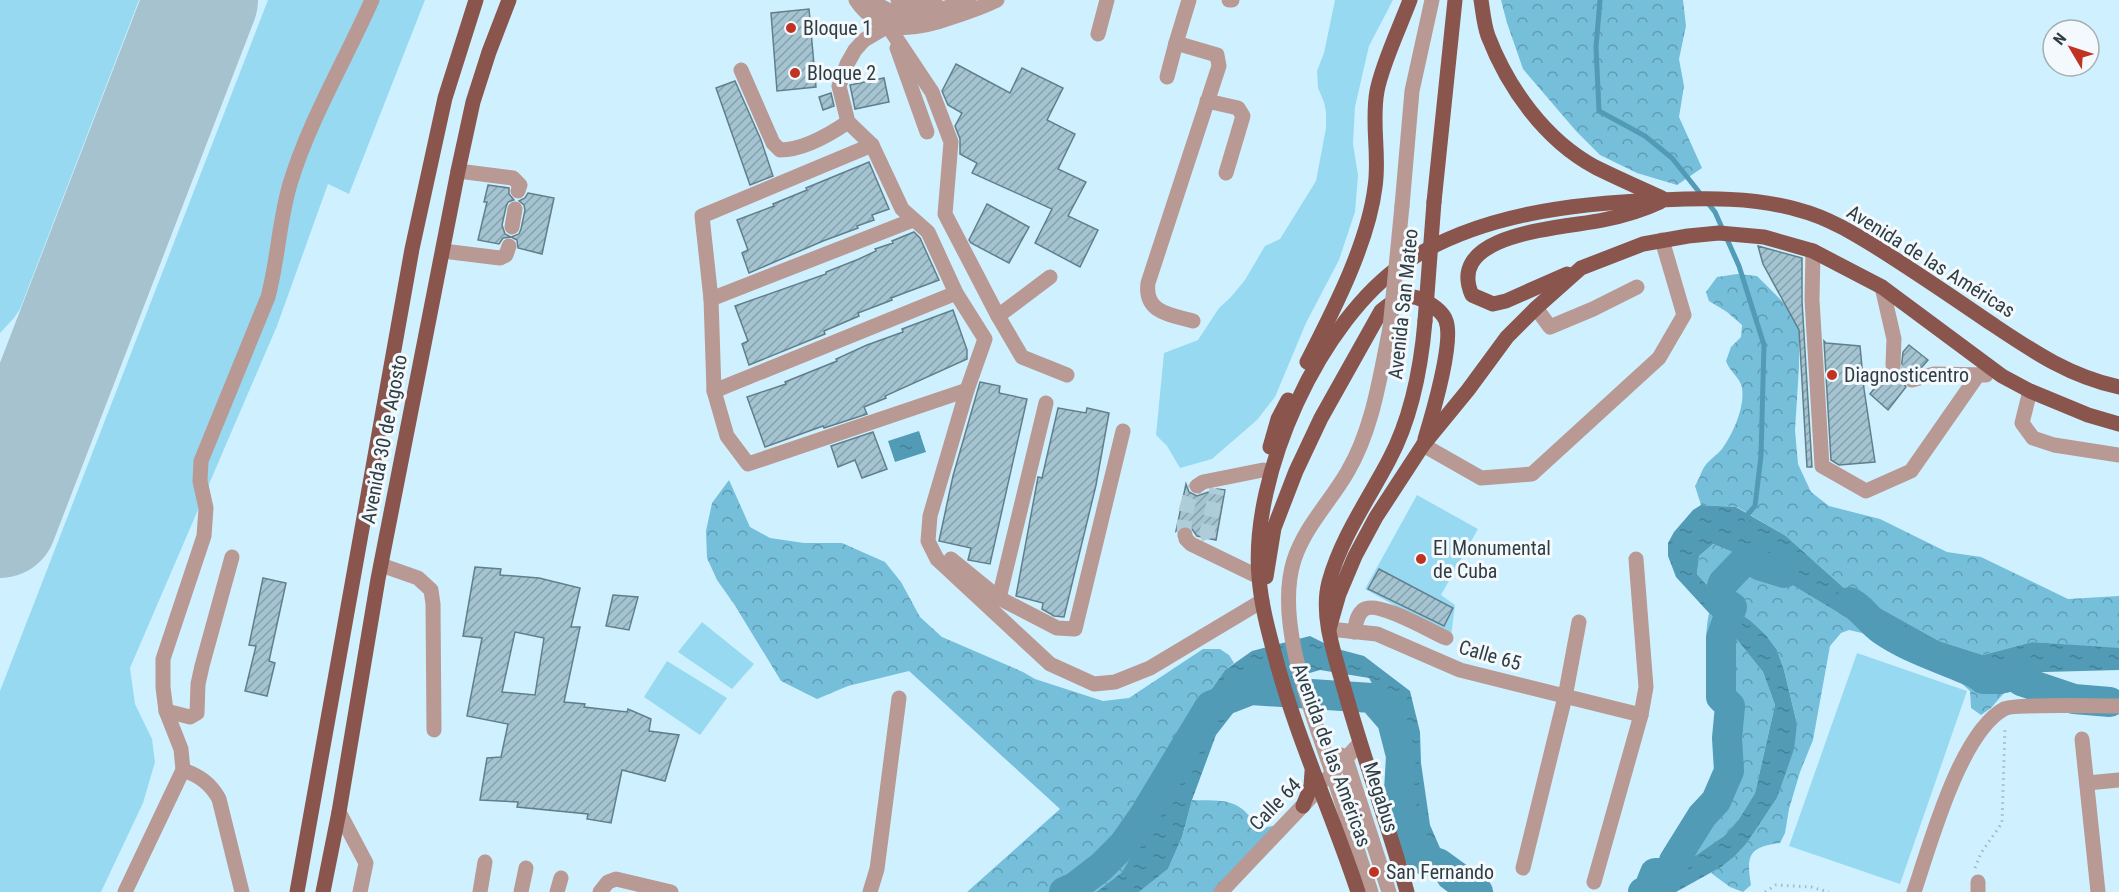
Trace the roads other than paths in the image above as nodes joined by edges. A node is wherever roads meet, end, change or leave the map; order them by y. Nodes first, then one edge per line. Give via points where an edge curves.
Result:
1 (372, 0) edge
2 (476, 0) edge
3 (509, 0) edge
4 (856, 0) edge
5 (872, 0) edge
6 (898, 0) edge
7 (934, 0) edge
8 (969, 0) edge
9 (997, 0) edge
10 (1107, 0) edge
11 (1189, 0) edge
12 (1410, 0) edge
13 (1432, 0) edge
14 (1455, 0) edge
15 (1481, 0) edge
16 (888, 26) junction
17 (1098, 34) dead end
18 (1176, 43) junction
19 (741, 69) dead end
20 (1167, 77) dead end
21 (1207, 101) junction
22 (848, 122) junction
23 (927, 132) dead end
24 (872, 145) junction
25 (458, 171) junction
26 (1226, 173) dead end
27 (518, 190) dead end
28 (1665, 200) junction
29 (515, 209) dead end
30 (913, 220) junction
31 (512, 227) dead end
32 (1662, 240) junction
33 (509, 246) dead end
34 (443, 251) junction
35 (1813, 251) junction
36 (1581, 268) junction
37 (1050, 277) dead end
38 (1636, 287) dead end
39 (1882, 287) junction
40 (956, 293) junction
41 (711, 299) junction
42 (1536, 308) junction
43 (998, 316) junction
44 (1193, 321) dead end
45 (1893, 365) dead end
46 (1067, 375) dead end
47 (1978, 375) junction
48 (2002, 376) junction
49 (1912, 380) dead end
50 (2119, 387) edge
51 (967, 390) junction
52 (714, 391) junction
53 (2030, 391) junction
54 (1046, 403) dead end
55 (2119, 423) edge
56 (1123, 431) dead end
57 (1423, 445) junction
58 (2119, 455) edge
59 (1263, 470) junction
60 (1231, 478) junction
61 (1197, 486) dead end
62 (1217, 489) tunnel mouth
63 (1185, 535) dead end
64 (1209, 539) tunnel mouth
65 (1258, 539) junction
66 (928, 541) junction
67 (1214, 555) junction
68 (232, 557) dead end
69 (1636, 560) dead end
70 (381, 565) junction
71 (1259, 577) junction
72 (999, 597) junction
73 (1262, 601) junction
74 (1579, 622) dead end
75 (1329, 630) junction
76 (1354, 632) junction
77 (1446, 638) dead end
78 (1565, 697) junction
79 (898, 698) dead end
80 (2119, 706) edge
81 (166, 711) junction
82 (1641, 715) junction
83 (434, 730) dead end
84 (2082, 739) dead end
85 (1321, 741) junction
86 (1359, 744) junction
87 (1346, 759) junction
88 (1312, 766) junction
89 (183, 770) junction
90 (1332, 773) junction
91 (2119, 780) edge
92 (2087, 783) junction
93 (1320, 787) junction
94 (1303, 806) junction
95 (339, 812) junction
96 (1329, 813) junction
97 (485, 862) dead end
98 (526, 868) dead end
99 (1523, 868) dead end
100 (1594, 882) dead end
101 (125, 892) edge
102 (242, 892) edge
103 (297, 892) edge
104 (323, 892) edge
105 (360, 892) edge
106 (480, 892) edge
107 (521, 892) edge
108 (600, 892) edge
109 (670, 892) edge
110 (870, 892) edge
111 (1221, 892) edge
112 (1358, 892) edge
113 (1371, 892) edge
114 (1389, 892) edge
115 (1407, 892) edge
116 (1914, 892) edge
117 (2098, 892) edge

1 - 81 street via 303,147 283,214 268,297 201,461 200,481 206,508 204,536 163,659
2 - 103 main road, Avenida 30 de Agosto via 445,98 414,238
3 - 25 main road, Avenida 30 de Agosto via 476,92
4 - 16 street via 868,14
5 - 8 street via 891,12 910,15 935,12
6 - 7 street
9 - 16 street via 932,24 905,29
10 - 17 street
11 - 18 street
12 - 59 main road via 1377,88 1376,186 1369,218 1335,306 1278,419
13 - 85 street, bridge via 1412,91 1390,328 1367,429 1348,472 1302,540 1294,560 1288,598 1291,631
14 - 75 main road, Avenida San Mateo, bridge via 1422,358 1408,415 1390,459 1346,538 1329,582
15 - 28 main road via 1488,35 1509,79 1535,118 1593,166
16 - 22 street via 864,40 847,64 839,86
16 - 23 street
16 - 43 street via 932,92 951,142 945,214
18 - 20 street
18 - 21 street via 1217,55 1218,66
19 - 22 street via 773,143 780,150 831,134
21 - 26 street via 1238,108 1243,117
21 - 44 street via 1147,292 1161,312
22 - 24 street
24 - 30 street via 902,209
24 - 41 street via 702,216
25 - 27 street via 513,178
25 - 34 main road, Avenida 30 de Agosto
28 - 36 main road via 1642,211 1516,235 1498,242 1475,258 1467,284 1472,295 1493,304
28 - 50 main road, Avenida de las Américas via 1686,197 1759,202 1800,210 1850,231 2047,361
28 - 65 main road, Avenida de las Américas via 1626,200 1523,215 1442,242 1404,263 1339,328 1314,367 1293,408 1269,481
29 - 31 street
30 - 40 street via 928,232
30 - 41 street
32 - 35 main road via 1719,233 1764,237
32 - 36 main road
32 - 57 street via 1684,315 1659,358 1532,474 1481,478
33 - 34 street via 500,258
34 - 70 main road, Avenida 30 de Agosto
35 - 39 main road
35 - 47 street via 1812,300 1822,466 1866,491 1911,471
36 - 42 main road
37 - 43 street
38 - 42 street via 1550,327
39 - 45 street via 1894,339
39 - 48 main road
40 - 51 street via 985,339
40 - 52 street
41 - 52 street
42 - 57 main road via 1507,337
43 - 46 street via 1022,357
47 - 48 street
47 - 49 street via 1934,374
48 - 53 main road
51 - 52 street via 748,464 727,436
51 - 66 street via 930,516
53 - 55 main road
53 - 58 street via 2022,423 2033,438
54 - 72 street
56 - 72 street via 1075,629 1057,628
57 - 73 main road via 1440,382 1446,321 1423,300 1402,297 1381,311 1296,471 1274,528
57 - 75 main road via 1355,556
59 - 60 street
59 - 65 main road
60 - 61 street
60 - 62 street
63 - 67 street via 1191,544
64 - 67 street
65 - 71 main road, Avenida de las Américas
66 - 72 street
66 - 73 street via 937,559 1050,664 1094,684 1115,682 1150,668
67 - 71 street
68 - 81 street via 202,666 197,712 190,717
69 - 82 street via 1646,687
70 - 83 street via 418,578 431,590
70 - 95 main road, Avenida 30 de Agosto
71 - 73 main road, Avenida de las Américas
73 - 88 main road, Avenida de las Américas via 1286,700
74 - 78 street
75 - 76 street, Calle 65
75 - 86 main road, Avenida de las Américas
76 - 77 street via 1359,614 1372,607
76 - 78 street, Calle 65 via 1377,634 1460,670
78 - 82 street, Calle 65
78 - 99 street
79 - 110 street via 878,869
80 - 116 street via 2005,707 1984,726 1955,772
81 - 89 street via 181,749
82 - 100 street
84 - 92 street
85 - 87 street, Megabus
85 - 90 street, Megabus
86 - 87 street, Calle 64
86 - 115 main road, Avenida de las Américas
87 - 90 street, Calle 64
87 - 114 street, Megabus
88 - 93 main road, Avenida de las Américas
88 - 94 main road via 1311,786
89 - 101 street
89 - 102 street via 203,779 219,800
90 - 93 street, Calle 64
90 - 113 street, Megabus
91 - 92 street
92 - 117 street
93 - 94 street, Calle 64
93 - 96 main road, Avenida de las Américas
94 - 96 main road via 1318,803
94 - 111 street, Calle 64
95 - 104 main road, Avenida 30 de Agosto
95 - 105 street via 366,863
96 - 112 main road, Avenida de las Américas
97 - 106 street
98 - 107 street
108 - 109 street via 616,879

